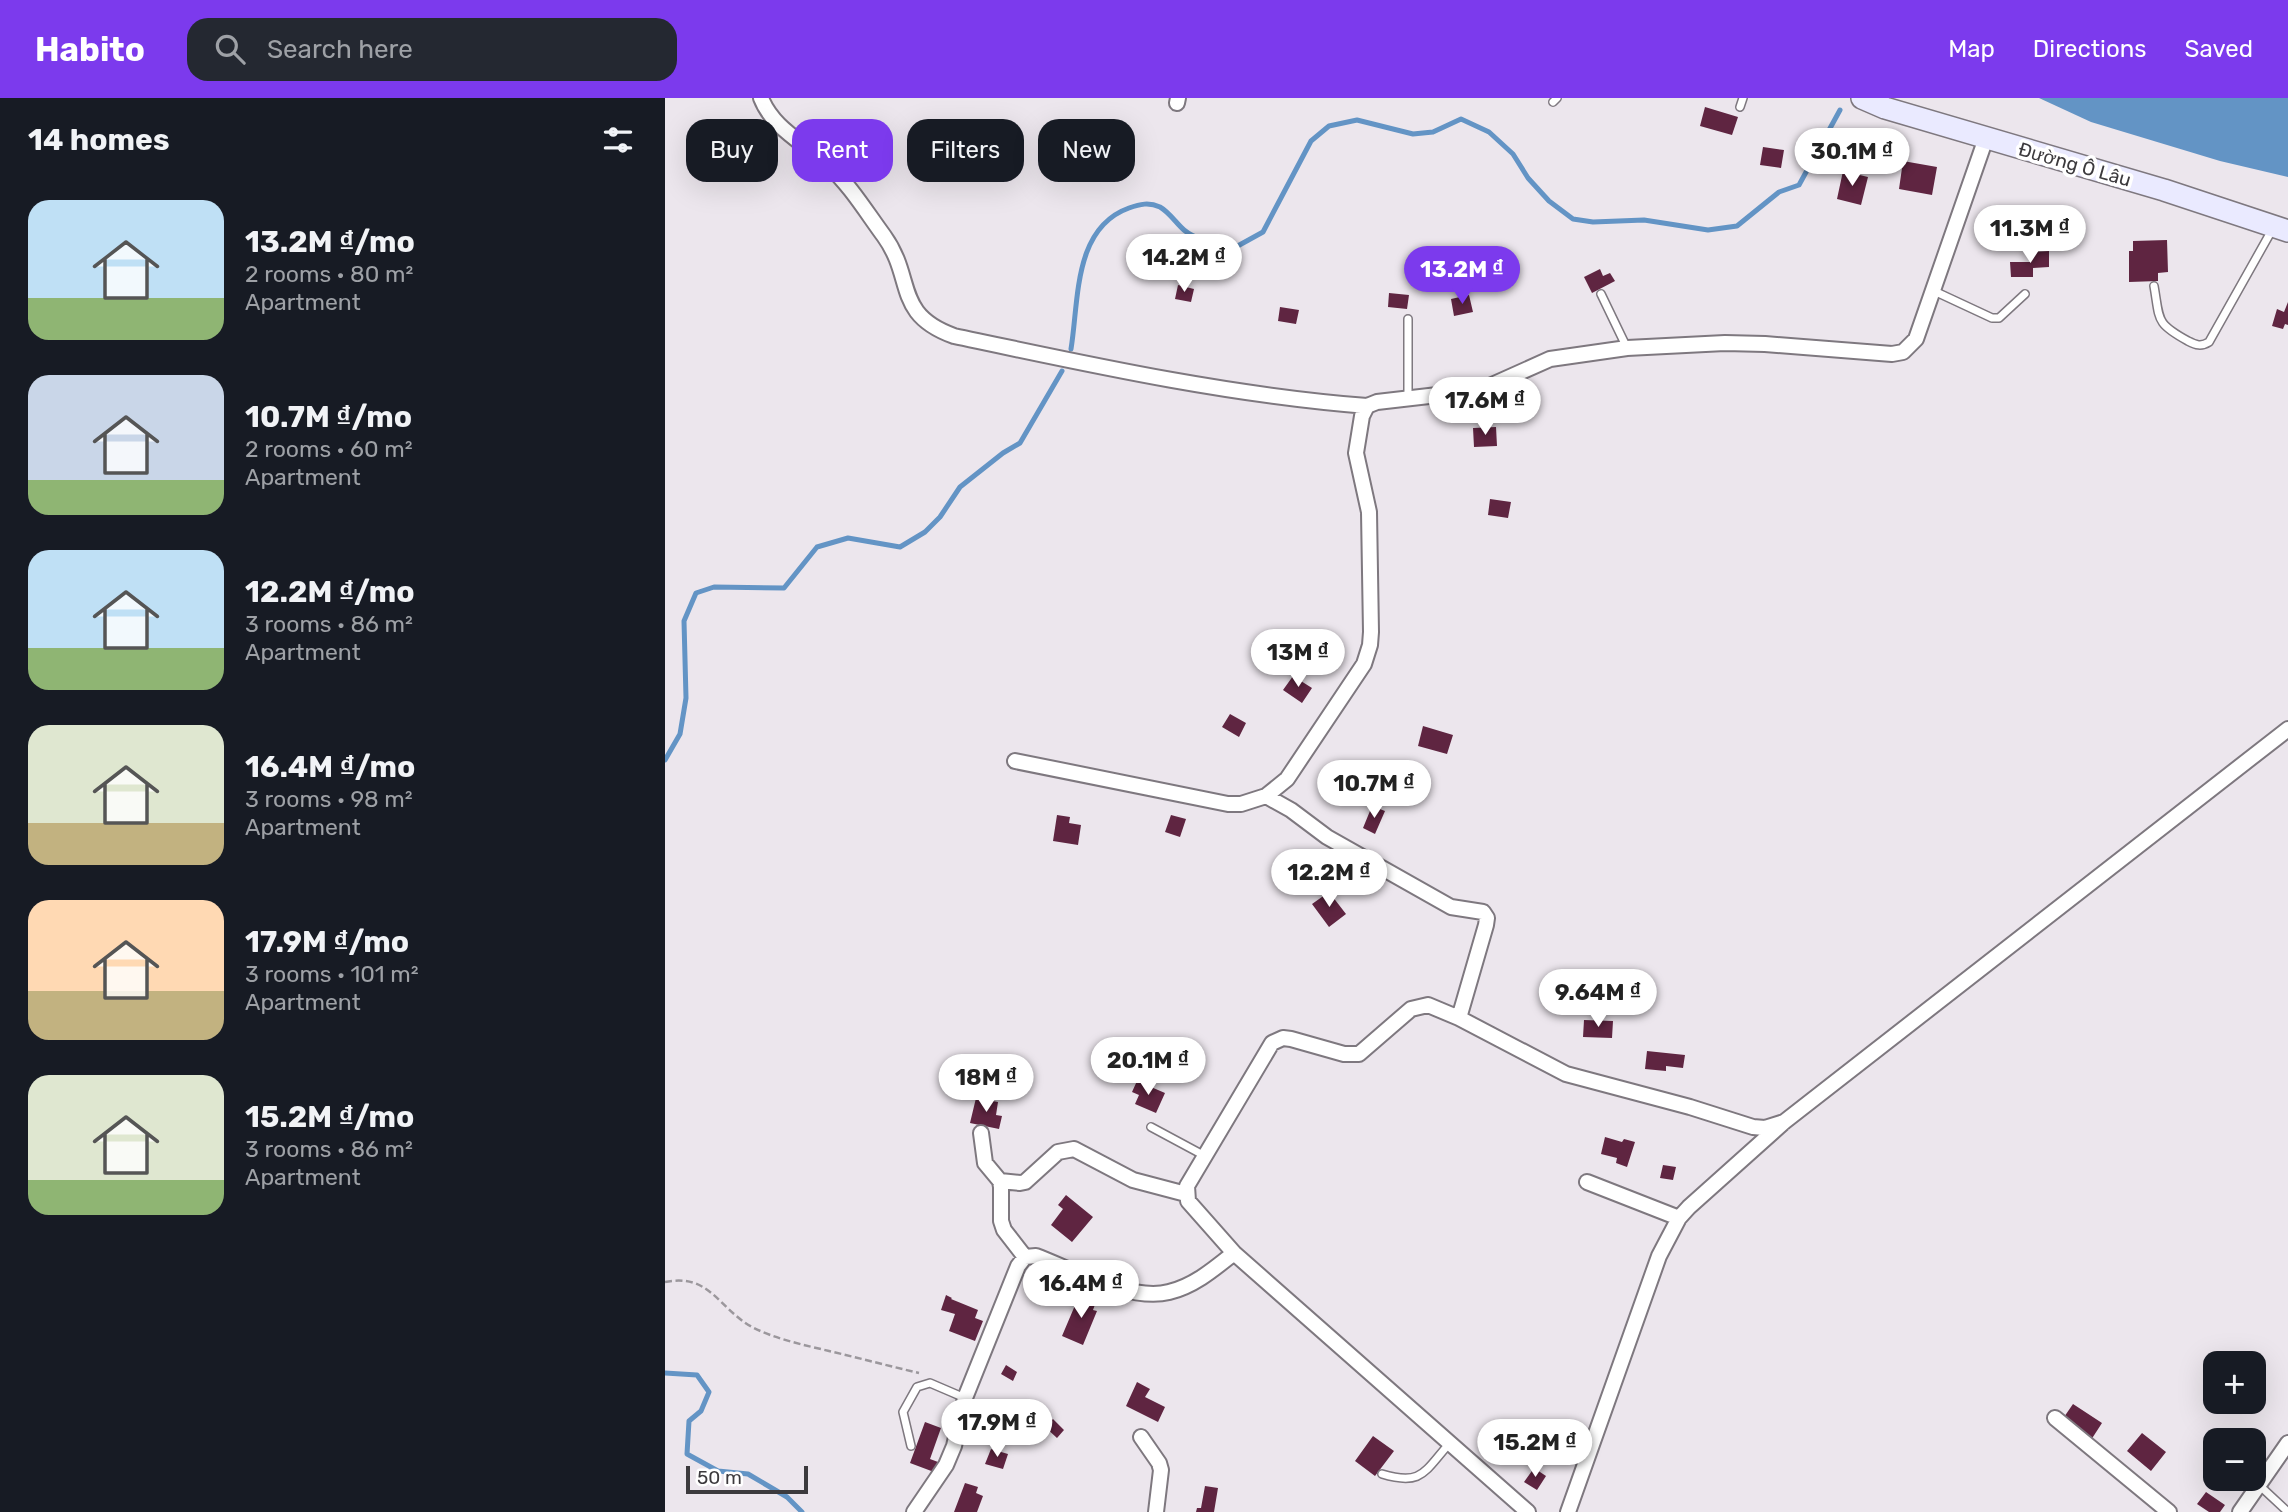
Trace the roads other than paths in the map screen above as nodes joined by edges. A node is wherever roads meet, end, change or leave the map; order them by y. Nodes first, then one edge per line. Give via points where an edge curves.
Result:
1 (761, 98) edge
2 (1743, 98) edge
3 (1861, 98) edge
4 (1740, 107) dead end
5 (1986, 138) junction
6 (2281, 229) edge
7 (2154, 285) dead end
8 (1934, 291) junction
9 (1601, 293) dead end
10 (2025, 294) dead end
11 (1408, 319) dead end
12 (1627, 348) junction
13 (1408, 398) junction
14 (1367, 406) junction
15 (2288, 729) edge
16 (1015, 761) dead end
17 (1266, 796) junction
18 (1459, 1018) junction
19 (1783, 1122) junction
20 (1151, 1127) dead end
21 (981, 1133) dead end
22 (1205, 1156) junction
23 (1000, 1181) junction
24 (1587, 1182) dead end
25 (1186, 1194) junction
26 (1679, 1218) junction
27 (1234, 1253) junction
28 (1025, 1257) junction
29 (965, 1398) junction
30 (2055, 1418) dead end
31 (1141, 1437) dead end
32 (2288, 1443) edge
33 (1449, 1444) junction
34 (911, 1446) dead end
35 (1382, 1474) dead end
36 (2266, 1474) edge
37 (2254, 1491) edge
38 (2265, 1491) edge
39 (914, 1512) edge
40 (1156, 1512) edge
41 (1528, 1512) edge
42 (1568, 1512) edge
43 (2169, 1512) edge
44 (2240, 1512) edge
45 (2288, 1512) edge

1 - 14 street via 774,122 827,163 876,226 895,255 911,303 937,330 1156,379
2 - 4 lane
3 - 5 main road, Đường Ô Lâu
5 - 6 main road, Đường Ô Lâu
5 - 8 street
6 - 7 lane via 2205,345 2196,345 2165,327
8 - 10 lane via 1992,318 1999,318
8 - 12 street via 1916,339 1903,352 1751,344
9 - 12 lane
11 - 13 lane
12 - 13 street via 1538,362 1481,390
13 - 14 street
14 - 17 street via 1356,453 1369,512 1368,654 1287,779
15 - 19 street
16 - 17 street via 1229,804
17 - 18 street via 1327,837 1451,907 1483,912 1486,925
18 - 19 street via 1566,1074 1753,1127
18 - 22 street via 1437,1007 1419,1006 1359,1054 1277,1040
19 - 26 street
20 - 22 lane
21 - 23 street via 985,1163
22 - 25 street
23 - 25 street via 1025,1182 1058,1152 1074,1149 1133,1180
23 - 28 street via 1000,1221
24 - 26 street
25 - 27 street
26 - 42 street via 1659,1256
27 - 28 street via 1188,1284 1149,1295 1128,1292 1036,1255
27 - 33 street
28 - 29 street
29 - 34 lane via 921,1384 904,1408
29 - 39 street via 946,1465
30 - 43 street
31 - 40 street via 1161,1470
32 - 36 street
33 - 35 lane via 1415,1478 1401,1480
33 - 41 street
37 - 44 street
38 - 45 lane

